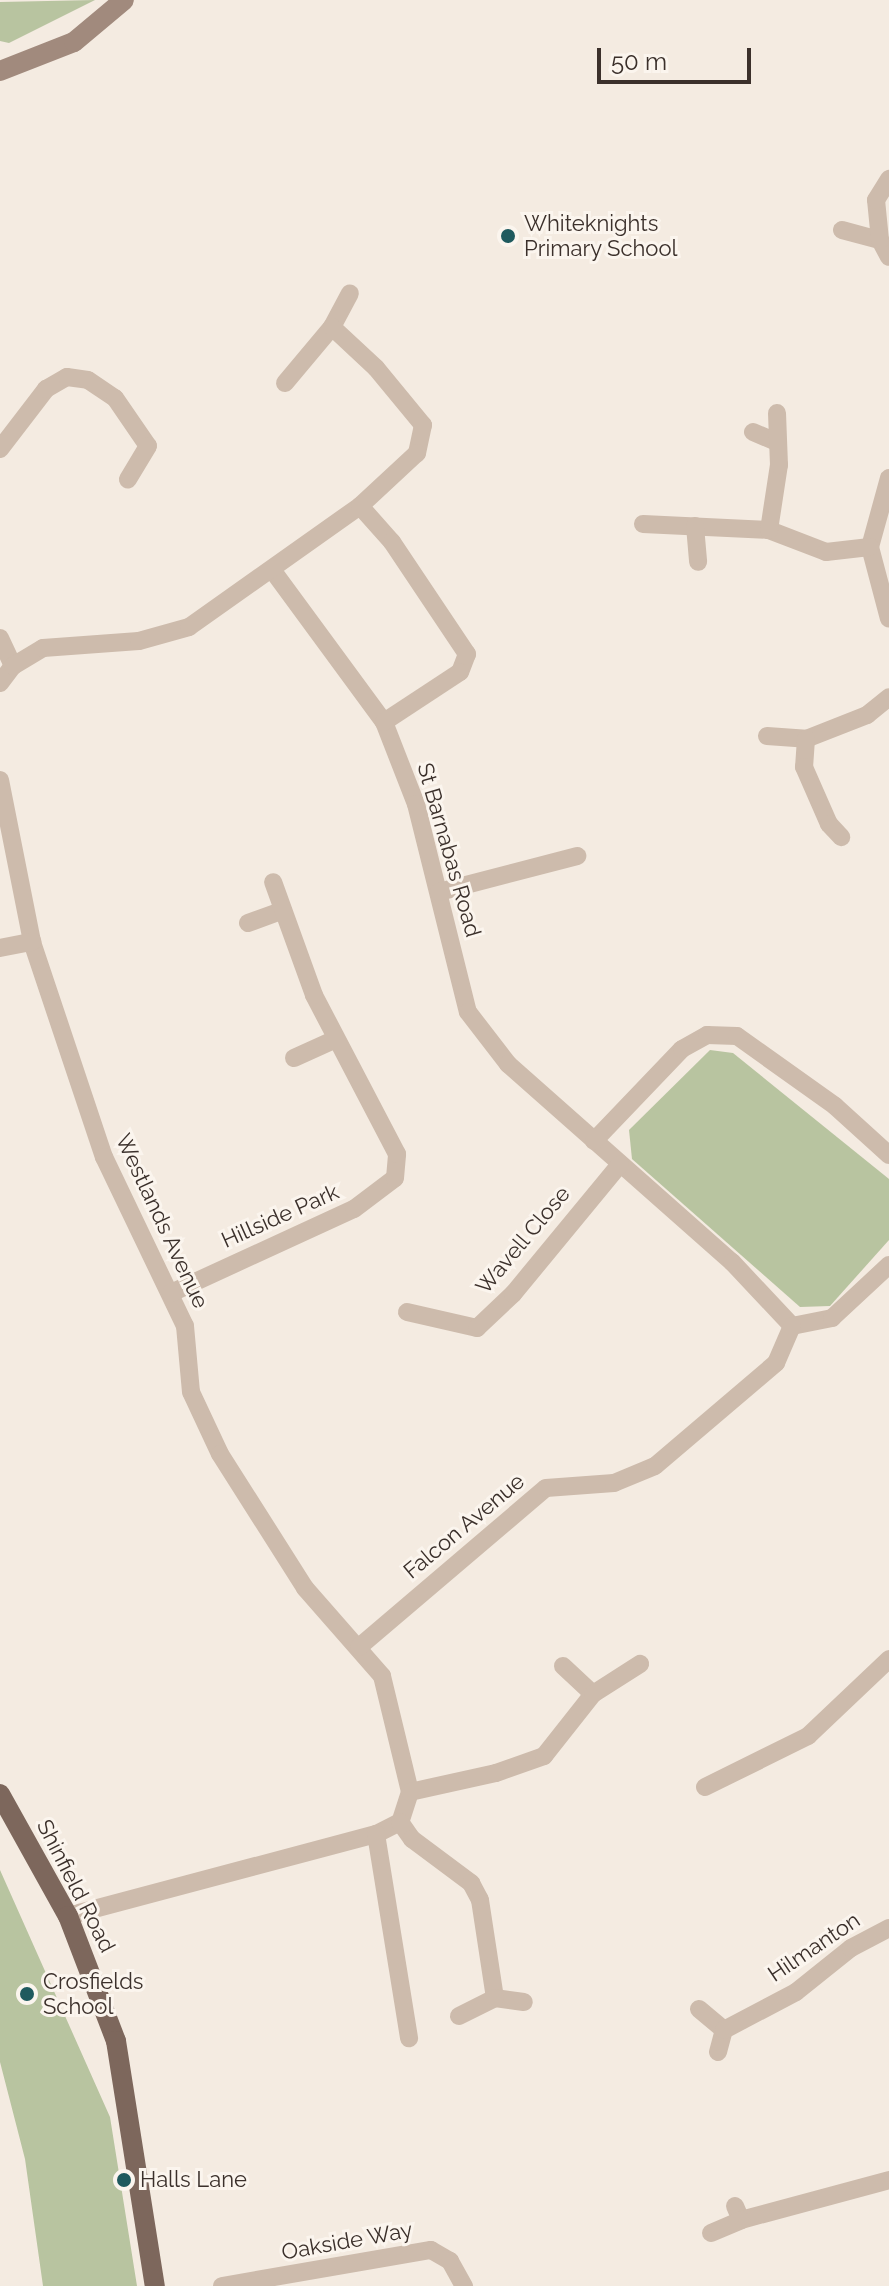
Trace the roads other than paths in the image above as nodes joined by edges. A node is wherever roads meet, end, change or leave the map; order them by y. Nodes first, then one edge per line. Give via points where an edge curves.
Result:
1 (124, 0) edge
2 (0, 71) edge
3 (889, 179) edge
4 (842, 230) dead end
5 (880, 240) junction
6 (889, 257) edge
7 (350, 293) dead end
8 (332, 327) junction
9 (285, 383) dead end
10 (777, 413) dead end
11 (753, 432) dead end
12 (776, 442) junction
13 (0, 449) edge
14 (889, 478) edge
15 (128, 479) dead end
16 (360, 506) junction
17 (643, 524) dead end
18 (695, 526) junction
19 (769, 530) junction
20 (870, 547) junction
21 (698, 562) dead end
22 (273, 571) junction
23 (889, 619) edge
24 (0, 638) edge
25 (13, 666) junction
26 (0, 683) edge
27 (889, 697) edge
28 (384, 722) junction
29 (767, 736) dead end
30 (806, 739) junction
31 (0, 780) edge
32 (841, 837) dead end
33 (577, 856) dead end
34 (273, 882) dead end
35 (439, 892) junction
36 (283, 910) junction
37 (248, 923) dead end
38 (32, 942) junction
39 (0, 948) edge
40 (336, 1039) junction
41 (294, 1058) dead end
42 (594, 1141) junction
43 (889, 1155) edge
44 (620, 1164) junction
45 (889, 1265) edge
46 (171, 1293) junction
47 (407, 1312) dead end
48 (792, 1326) junction
49 (359, 1647) junction
50 (889, 1659) edge
51 (640, 1664) dead end
52 (563, 1666) dead end
53 (882, 1681) edge
54 (593, 1694) junction
55 (743, 1772) junction
56 (705, 1787) dead end
57 (747, 1791) dead end
58 (410, 1792) junction
59 (0, 1794) edge
60 (400, 1822) junction
61 (376, 1834) junction
62 (68, 1916) junction
63 (889, 1928) edge
64 (495, 1998) junction
65 (524, 2002) dead end
66 (699, 2009) dead end
67 (459, 2016) dead end
68 (724, 2030) junction
69 (409, 2038) dead end
70 (718, 2052) dead end
71 (889, 2180) edge
72 (711, 2233) dead end
73 (155, 2286) edge
74 (222, 2286) edge
75 (464, 2286) edge

1 - 2 main road via 109,18 74,42
3 - 5 street via 876,200
4 - 5 street
5 - 6 street
7 - 8 street
8 - 9 street
8 - 16 street via 376,368 423,425 417,453
10 - 12 street
11 - 12 street
12 - 19 street via 779,465
13 - 15 street via 46,389 67,377 88,380 115,398 148,446
14 - 20 street
16 - 22 street
16 - 28 street via 392,542 467,654 460,672
17 - 18 street
18 - 19 street
18 - 21 street
19 - 20 street via 826,552
20 - 23 street
22 - 25 street via 189,627 139,641 43,648
22 - 28 street, St Barnabas Road
24 - 25 street
25 - 26 street
27 - 30 street via 867,715
28 - 35 street, St Barnabas Road via 416,804
29 - 30 street
30 - 32 street via 804,767 829,824
31 - 38 street, Westlands Avenue
33 - 35 street
34 - 36 street, Hillside Park
35 - 42 street, St Barnabas Road via 468,1012 508,1064
36 - 37 street
36 - 40 street, Hillside Park
38 - 39 street
38 - 46 street, Westlands Avenue via 104,1157
40 - 41 street
40 - 46 street, Hillside Park via 397,1154 395,1178 354,1209
42 - 43 street via 682,1049 707,1035 737,1036 835,1106
42 - 44 street, St Barnabas Road
44 - 47 street, Wavell Close via 513,1294 477,1328
44 - 48 street, St Barnabas Road via 732,1262
45 - 48 street via 832,1318
46 - 49 street, Westlands Avenue via 185,1326 191,1392 220,1454 305,1588
48 - 49 street, Falcon Avenue via 776,1363 655,1466 614,1483 546,1488
49 - 58 street, Westlands Avenue via 382,1676
50 - 53 street
51 - 54 street
52 - 54 street
53 - 55 street via 808,1736
54 - 58 street via 544,1756
55 - 56 street
55 - 57 street
58 - 60 street
59 - 62 main road, Shinfield Road
60 - 61 street
60 - 64 street via 412,1839 471,1883 480,1900
61 - 62 street
61 - 69 street
62 - 73 main road, Shinfield Road via 121,2061
63 - 68 street, Hilmanton via 851,1948 796,1992
64 - 65 street
64 - 67 street
66 - 68 street
68 - 70 street
71 - 72 street via 738,2213
74 - 75 street, Oakside Way via 431,2250 450,2261

